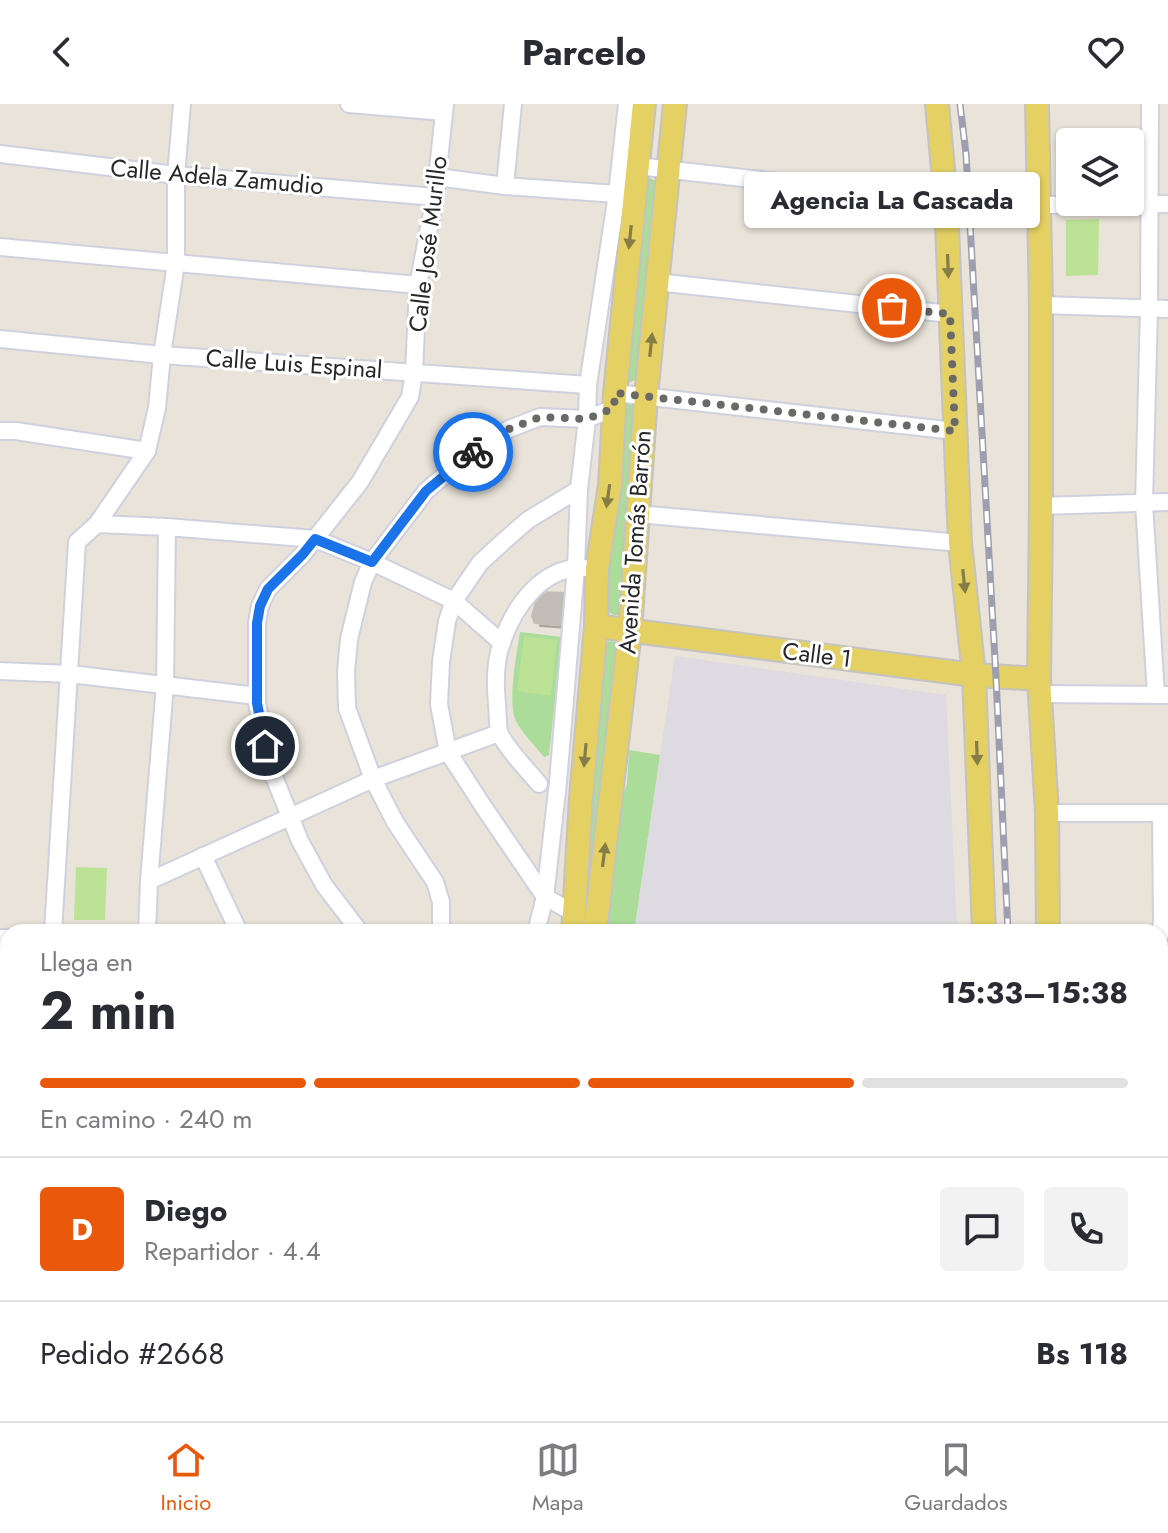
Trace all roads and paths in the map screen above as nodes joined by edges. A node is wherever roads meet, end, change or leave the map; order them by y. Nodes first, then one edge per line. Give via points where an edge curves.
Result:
1 (182, 104) edge
2 (349, 104) edge
3 (513, 104) edge
4 (627, 104) edge
5 (644, 104) edge
6 (675, 104) edge
7 (937, 104) edge
8 (1037, 104) edge
9 (1150, 104) edge
10 (445, 108) edge
11 (0, 154) edge
12 (667, 169) junction
13 (176, 175) junction
14 (437, 177) junction
15 (630, 182) junction
16 (505, 186) junction
17 (435, 197) junction
18 (946, 201) junction
19 (1168, 204) edge
20 (1039, 205) junction
21 (1149, 205) junction
22 (0, 247) edge
23 (176, 263) junction
24 (657, 282) junction
25 (418, 285) junction
26 (1041, 305) junction
27 (1149, 309) junction
28 (1168, 309) edge
29 (950, 314) junction
30 (0, 339) edge
31 (162, 355) junction
32 (414, 373) junction
33 (588, 385) junction
34 (646, 396) junction
35 (614, 400) junction
36 (587, 419) junction
37 (0, 431) edge
38 (955, 431) junction
39 (147, 451) junction
40 (579, 489) junction
41 (1168, 502) edge
42 (1144, 503) junction
43 (1041, 506) junction
44 (638, 514) junction
45 (97, 524) junction
46 (167, 527) junction
47 (315, 539) junction
48 (960, 543) junction
49 (372, 562) junction
50 (587, 568) junction
51 (454, 601) junction
52 (596, 626) junction
53 (630, 631) junction
54 (502, 643) junction
55 (0, 671) edge
56 (70, 674) junction
57 (974, 675) junction
58 (165, 685) junction
59 (1039, 687) junction
60 (1162, 695) edge
61 (257, 696) junction
62 (499, 733) junction
63 (448, 752) junction
64 (373, 779) junction
65 (539, 784) dead end
66 (1047, 813) junction
67 (1164, 814) edge
68 (289, 816) junction
69 (203, 856) junction
70 (149, 881) junction
71 (545, 897) junction
72 (573, 923) edge
73 (54, 924) edge
74 (147, 924) edge
75 (235, 924) edge
76 (354, 924) edge
77 (441, 924) edge
78 (538, 924) edge
79 (596, 924) edge
80 (984, 924) edge
81 (1048, 924) edge
82 (1160, 924) edge

1 - 13 street
2 - 10 street
3 - 16 street
4 - 15 street
5 - 15 main road, Avenida Tomás Barrón
6 - 12 main road, Avenida Tomás Barrón
7 - 18 main road
8 - 20 main road
9 - 21 street
10 - 14 street, Calle José Murillo
11 - 13 street, Calle Adela Zamudio
12 - 15 street
12 - 18 street
12 - 24 main road, Avenida Tomás Barrón
13 - 17 street, Calle Adela Zamudio
13 - 23 street
14 - 16 street
14 - 17 street, Calle José Murillo
15 - 16 street
15 - 33 street
15 -> 35 main road, Avenida Tomás Barrón
17 - 25 street, Calle José Murillo
18 -> 29 main road
19 - 21 street
20 - 21 street
20 - 26 main road
21 - 27 street
22 - 23 street
23 - 25 street
23 - 31 street
24 - 29 street
34 -> 24 main road, Avenida Tomás Barrón
25 - 32 street, Calle José Murillo
26 - 27 street
26 - 43 main road
27 - 28 street
27 - 42 street
29 - 38 main road
30 - 31 street, Calle Luis Espinal
31 - 32 street, Calle Luis Espinal
31 - 39 street
32 - 33 street, Calle Luis Espinal
32 - 47 street, Calle José Murillo via 410,397 382,446
33 - 36 street
34 - 35 street
34 - 38 street
34 - 44 main road, Avenida Tomás Barrón
35 - 36 street
35 -> 50 main road, Avenida Tomás Barrón via 610,485
36 - 40 street
36 - 49 street via 540,417 509,429 467,456 426,491
37 - 39 street
38 - 48 main road
39 - 45 street
40 - 50 street
40 - 51 street via 504,541 480,563
41 - 42 street
42 - 43 street
42 - 60 street
43 - 59 main road
44 - 48 street
44 - 53 main road, Avenida Tomás Barrón
45 - 46 street
45 - 56 street via 77,542
46 - 47 street
46 - 58 street
47 - 49 street
47 - 61 street, Calle José Murillo via 268,589 260,606
48 -> 57 main road
49 - 51 street
49 - 64 street via 352,625 346,672 347,708
50 - 52 main road, Avenida Tomás Barrón
50 - 54 street via 565,570 542,581 518,607
50 - 71 street
51 - 54 street
51 - 63 street via 441,662 439,704
52 - 53 main road, Calle 1
52 -> 72 main road, Avenida Tomás Barrón
53 - 57 main road, Calle 1
79 -> 53 main road, Avenida Tomás Barrón
54 - 62 street via 496,691
55 - 56 street
56 - 58 street
56 - 73 street
57 - 59 main road, Calle 1
57 -> 80 main road
58 - 61 street
58 - 70 street
59 - 60 street
59 - 66 main road
61 - 68 street, Calle José Murillo via 270,767
62 - 63 street
62 - 65 street
63 - 64 street
63 - 71 street
64 - 68 street
64 - 77 street via 435,882
66 - 67 street
66 - 81 main road
67 - 82 street
68 - 69 street
68 - 76 street, Calle José Murillo via 324,885
69 - 70 street
69 - 75 street
70 - 74 street
71 - 72 street
71 - 78 street

